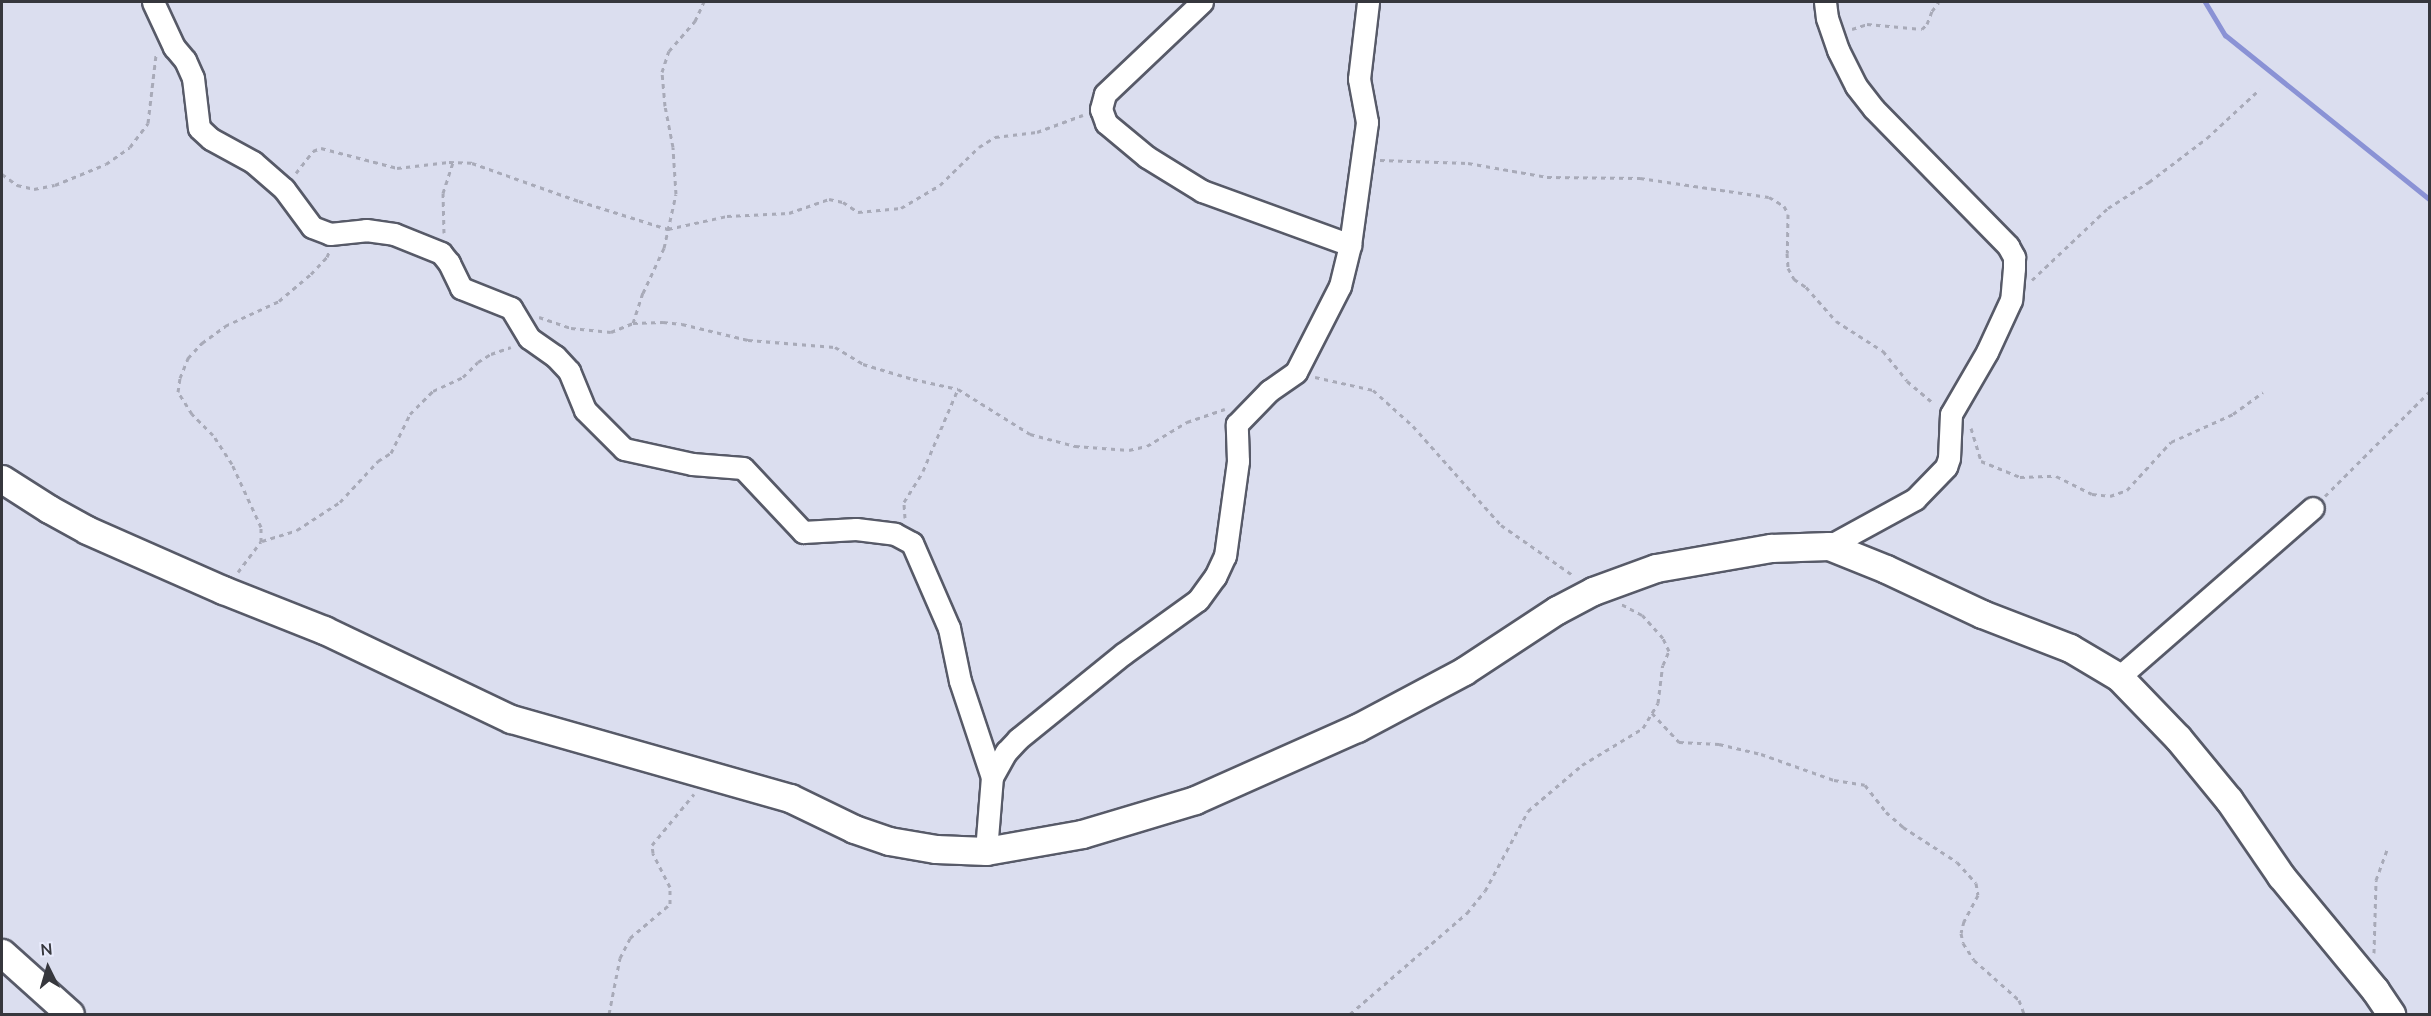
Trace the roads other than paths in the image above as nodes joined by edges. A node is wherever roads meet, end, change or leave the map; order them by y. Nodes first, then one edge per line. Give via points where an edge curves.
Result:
1 (153, 2) edge
2 (1202, 2) edge
3 (1368, 2) edge
4 (1825, 2) edge
5 (1350, 244) junction
6 (2, 478) edge
7 (2313, 508) road end
8 (1829, 546) junction
9 (2119, 677) junction
10 (993, 777) junction
11 (986, 851) junction
12 (2, 953) edge
13 (70, 1014) edge
14 (2391, 1014) edge

1 - 10 street via 193,78 199,128 253,162 284,189 312,227 330,234 366,230 394,234 432,247 445,256 461,288 511,308 529,338 569,371 585,410 624,450 692,464 743,468 803,532 856,529 895,534 912,543 949,628 960,681
2 - 5 street via 1105,94 1101,109 1106,123 1147,158 1202,190
3 - 5 street via 1359,79 1367,122
4 - 8 street via 1834,37 1856,86 2008,246 2014,257 2011,300 1956,406 1946,467 1915,499
5 - 10 street via 1340,286 1296,372 1250,408 1237,425 1238,461 1226,544 1215,577 1198,600 1123,654 1018,739 999,760
6 - 11 street via 87,530 324,630 511,719 790,798 854,829 890,841 936,849
7 - 9 street
8 - 9 street via 2070,648
8 - 11 street via 1770,548 1656,568 1593,591 1557,610 1464,671 1358,728 1195,800 1047,842
9 - 14 street via 2171,730 2229,800 2281,876
10 - 11 street
12 - 13 street

